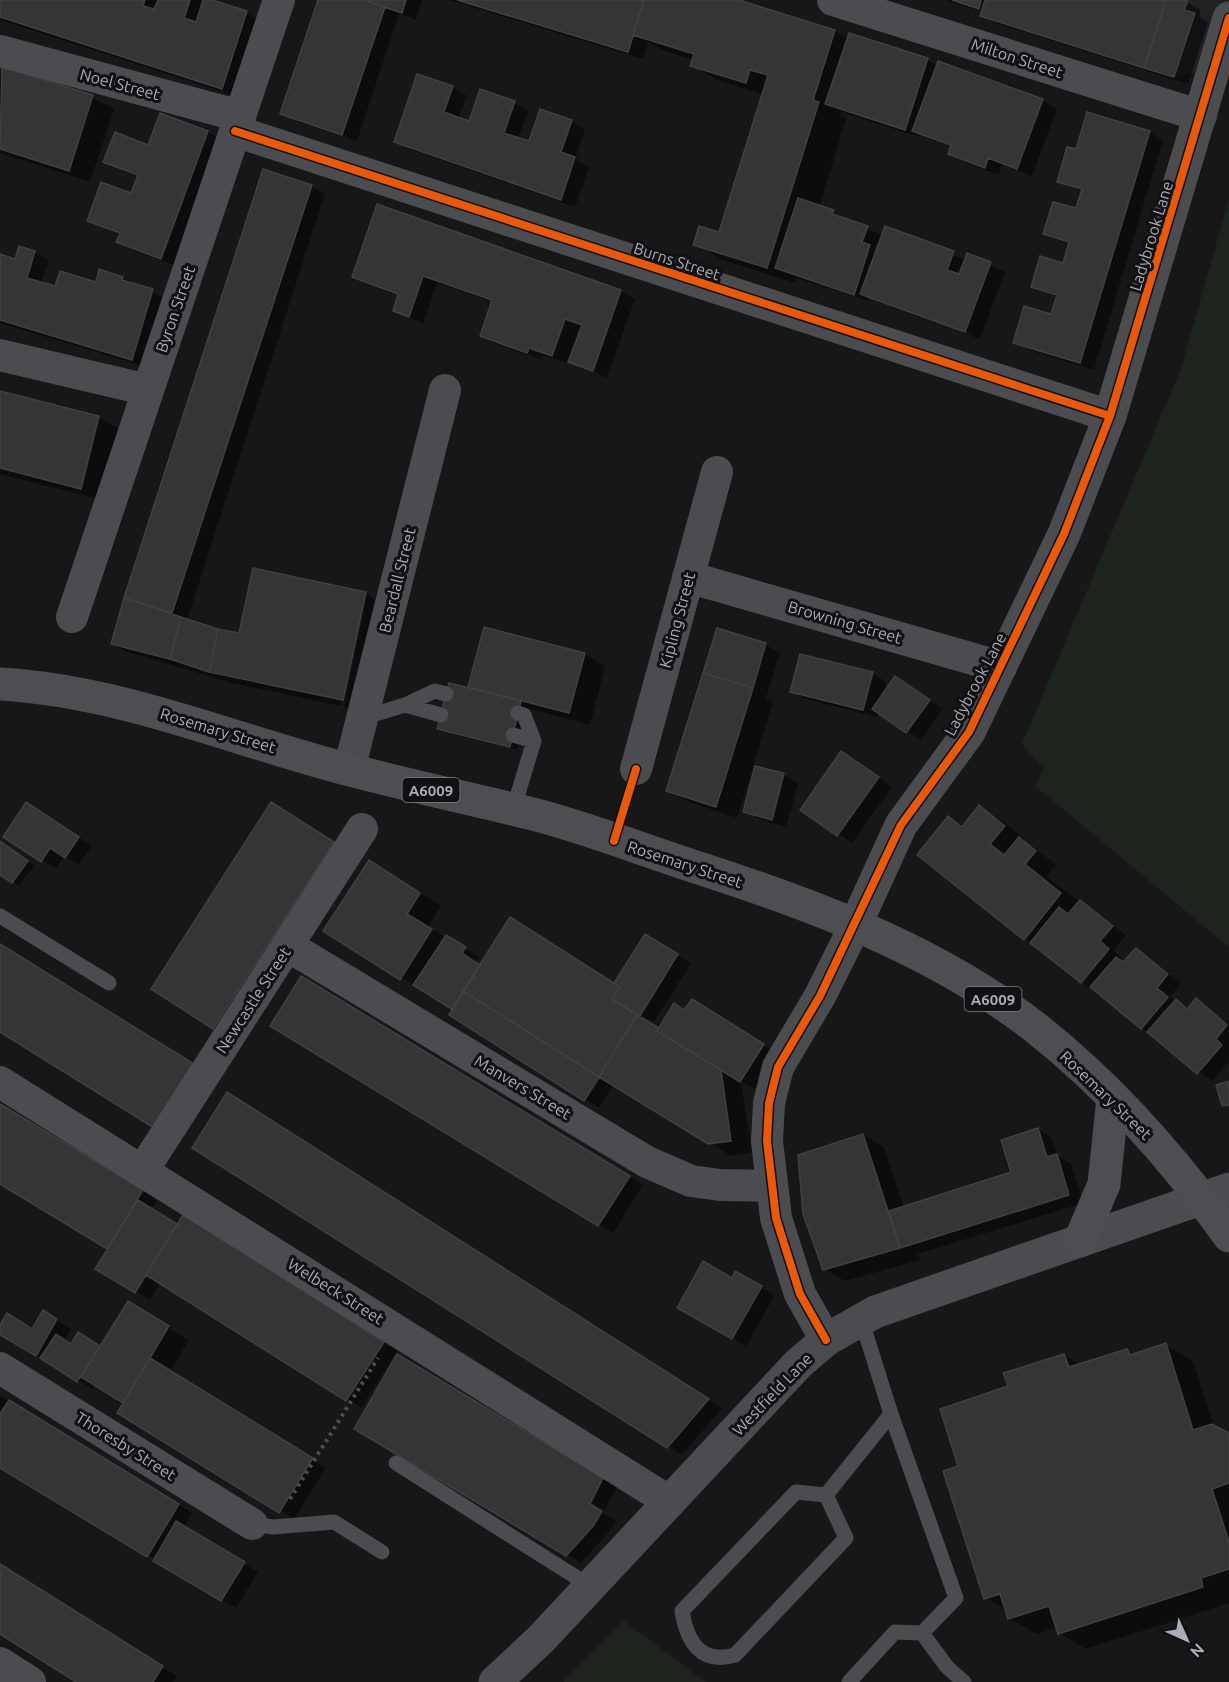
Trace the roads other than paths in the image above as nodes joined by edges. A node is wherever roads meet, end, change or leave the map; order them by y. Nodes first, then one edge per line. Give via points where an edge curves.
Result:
1 (279, 0) edge
2 (833, 0) edge
3 (1229, 18) edge
4 (0, 51) edge
5 (1224, 55) edge
6 (1201, 116) junction
7 (237, 124) junction
8 (0, 355) edge
9 (148, 390) junction
10 (445, 390) dead end
11 (1110, 416) junction
12 (717, 472) dead end
13 (688, 577) junction
14 (72, 617) dead end
15 (1001, 667) junction
16 (0, 684) edge
17 (446, 694) dead end
18 (405, 705) junction
19 (518, 713) dead end
20 (441, 715) dead end
21 (362, 718) junction
22 (513, 735) dead end
23 (534, 741) junction
24 (636, 769) dead end
25 (349, 770) junction
26 (513, 810) junction
27 (362, 829) dead end
28 (0, 916) edge
29 (855, 926) junction
30 (288, 946) junction
31 (109, 983) dead end
32 (0, 1082) edge
33 (1113, 1098) junction
34 (144, 1170) junction
35 (772, 1186) junction
36 (1215, 1193) edge
37 (1229, 1236) edge
38 (1080, 1241) junction
39 (861, 1319) junction
40 (826, 1340) junction
41 (0, 1368) edge
42 (891, 1414) junction
43 (396, 1463) dead end
44 (826, 1495) junction
45 (670, 1502) junction
46 (263, 1526) joint
47 (382, 1552) dead end
48 (590, 1586) junction
49 (922, 1633) junction
50 (0, 1663) edge
51 (30, 1682) edge
52 (495, 1682) edge
53 (849, 1682) edge
54 (964, 1682) edge

1 - 7 street, Byron Street
2 - 6 street, Milton Street
3 - 5 street, Ladybrook Lane
4 - 7 street, Noel Street
5 - 6 street, Ladybrook Lane
6 - 11 street, Ladybrook Lane
7 - 9 street, Byron Street
7 - 11 street, Burns Street
8 - 9 street
9 - 14 street, Byron Street
10 - 21 street, Beardall Street
11 - 15 street, Ladybrook Lane via 1064,534
12 - 13 street, Kipling Street
13 - 15 street, Browning Street
13 - 24 street, Kipling Street
15 - 29 street, Ladybrook Lane via 969,732 901,825
16 - 25 highway, Rosemary Street / A6009 via 48,687 167,714
17 - 18 lane via 435,691
18 - 20 lane
18 - 21 lane
19 - 23 lane via 525,715
21 - 25 street, Beardall Street
22 - 23 lane
23 - 26 lane
25 - 26 highway, Rosemary Street / A6009
26 - 29 highway, Rosemary Street / A6009 via 782,895
27 - 30 street, Newcastle Street
28 - 31 lane
29 - 33 highway, Rosemary Street / A6009 via 922,955 1036,1028
29 - 35 street, Ladybrook Lane via 778,1067 767,1141
30 - 34 street, Newcastle Street
30 - 35 street, Manvers Street via 647,1162 690,1180
32 - 34 street, Welbeck Street
33 - 36 highway, Rosemary Street / A6009
33 - 38 highway via 1104,1184
34 - 45 street, Welbeck Street
35 - 40 street, Ladybrook Lane via 776,1218 800,1294
36 - 37 highway, Rosemary Street / A6009
36 - 38 street, Westfield Lane
38 - 39 street, Westfield Lane
39 - 40 street, Westfield Lane
39 - 42 lane
40 - 45 street, Westfield Lane via 798,1364
41 - 46 street, Thoresby Street
42 - 44 lane
42 - 49 lane via 956,1598
43 - 48 lane
44 - 44 lane via 846,1538 735,1655 711,1658 700,1651 691,1642 682,1611 796,1492
45 - 48 street, Westfield Lane
46 - 47 lane via 334,1522
48 - 52 street, Westfield Lane
49 - 53 lane via 895,1632
49 - 54 lane via 947,1667
50 - 51 street

